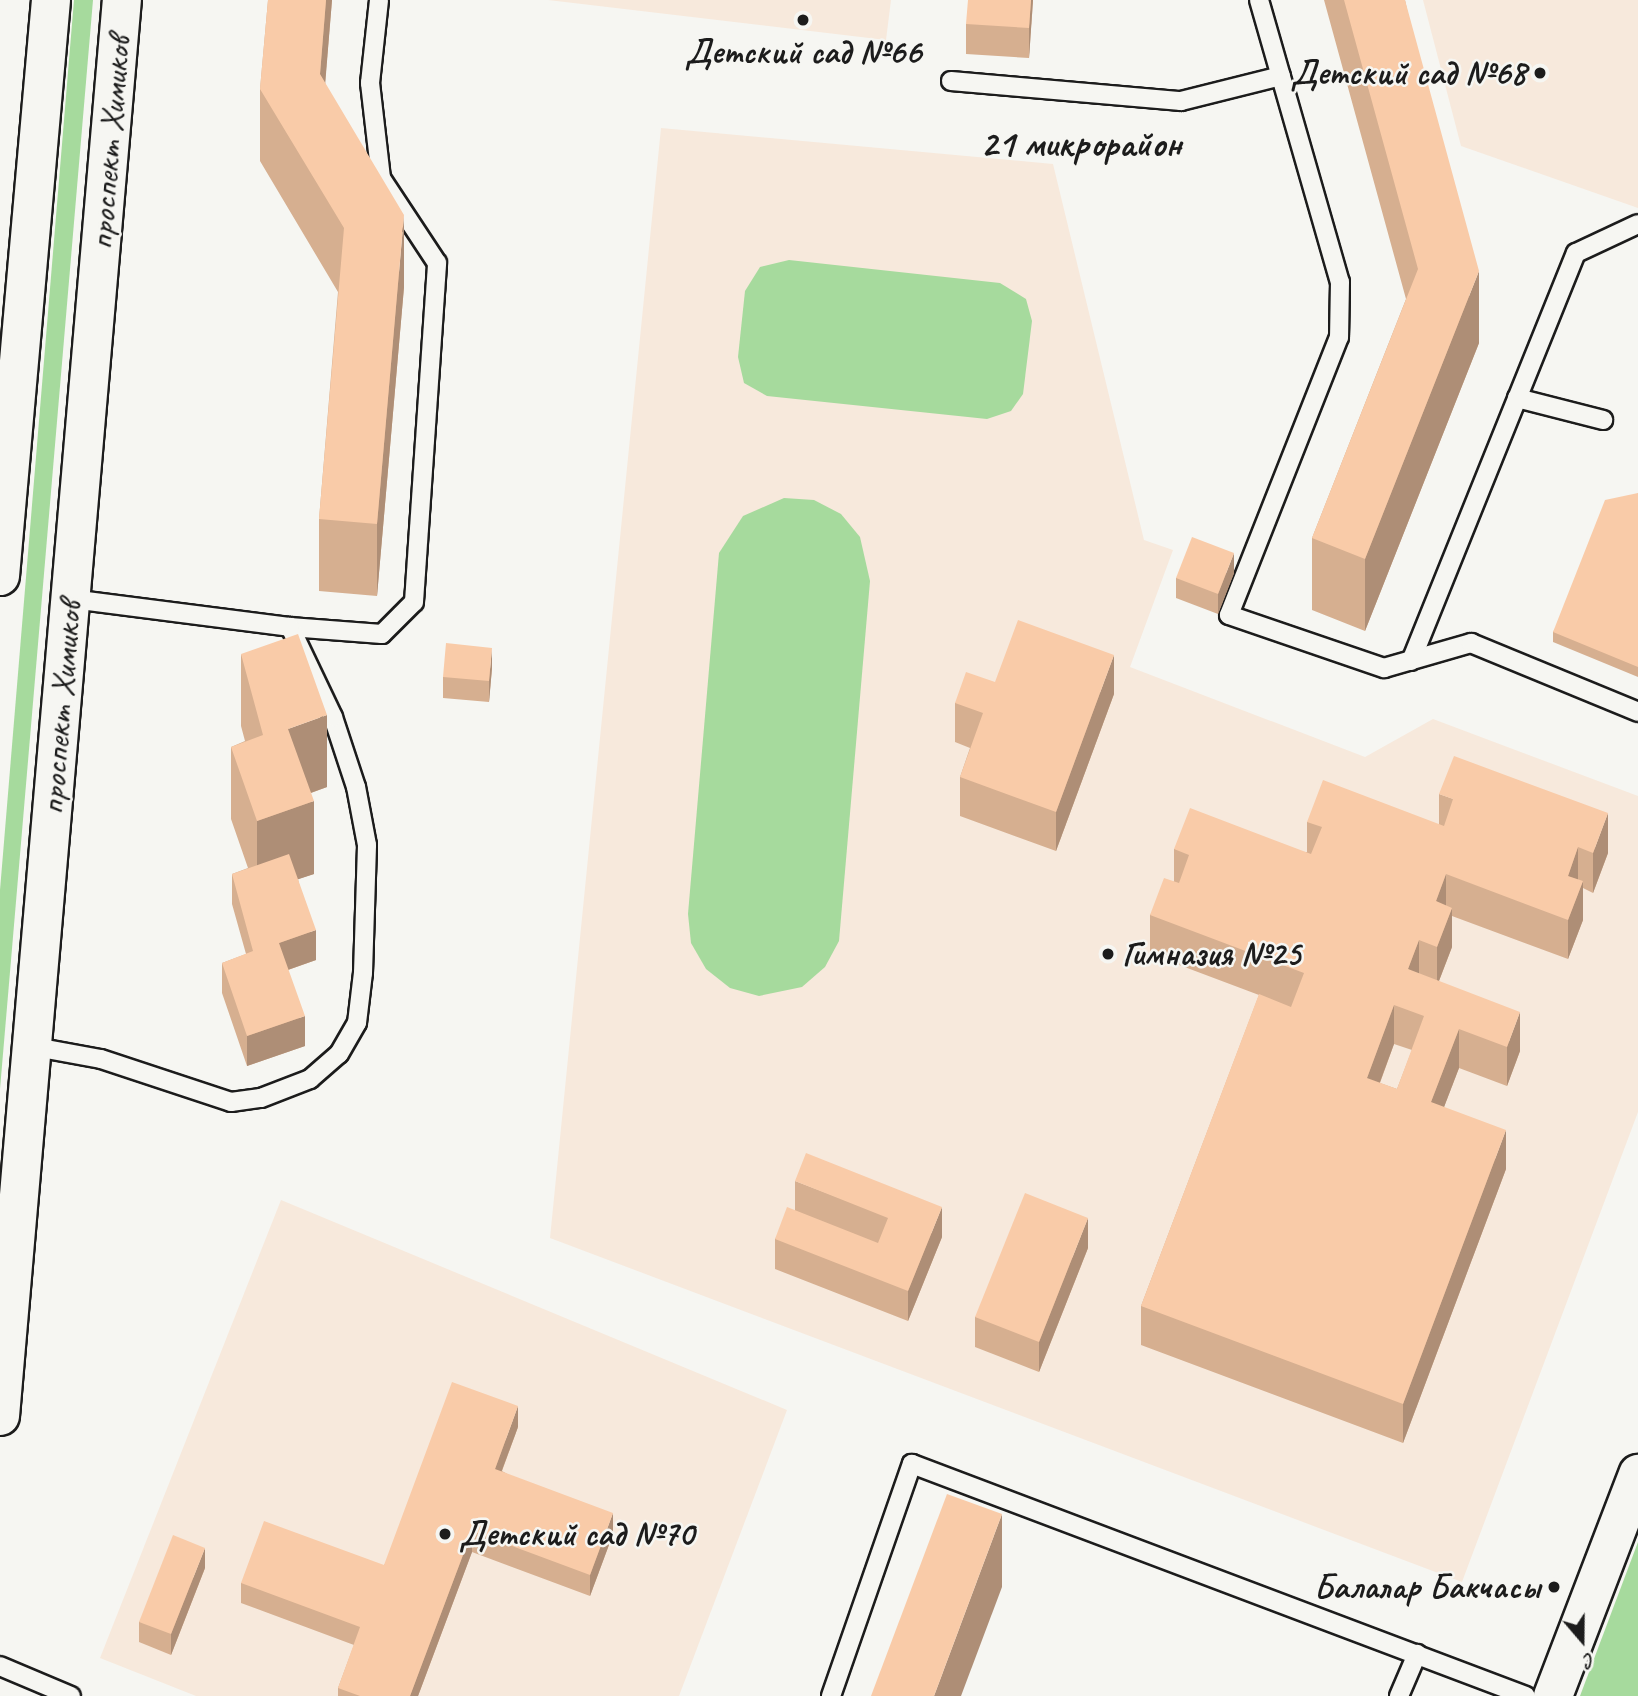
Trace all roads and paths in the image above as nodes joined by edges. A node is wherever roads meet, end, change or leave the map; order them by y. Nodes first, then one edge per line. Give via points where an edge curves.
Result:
1 (51, 0) edge
2 (122, 0) edge
3 (379, 0) edge
4 (1259, 0) edge
5 (1281, 76) junction
6 (951, 81) dead end
7 (1638, 224) edge
8 (1517, 398) junction
9 (1603, 420) dead end
10 (0, 576) edge
11 (72, 599) junction
12 (290, 627) junction
13 (1411, 661) junction
14 (1638, 712) edge
15 (30, 1046) junction
16 (0, 1416) edge
17 (1638, 1474) edge
18 (1417, 1654) junction
19 (0, 1665) edge
20 (71, 1696) edge
21 (831, 1696) edge
22 (1399, 1696) edge
23 (1526, 1696) edge
24 (1553, 1696) edge

1 - 10 main road, проспект Химиков
2 - 11 main road, проспект Химиков
3 - 12 lane via 370,83 381,178 437,264 414,602 382,634
4 - 5 lane
5 - 6 lane via 1181,101
5 - 13 lane via 1340,282 1339,338 1228,615 1384,668
7 - 8 lane via 1576,253
8 - 9 lane
8 - 13 lane
11 - 12 lane
11 - 15 main road, проспект Химиков
12 - 15 lane via 333,717 367,845 357,1023 338,1054 310,1079 261,1098 231,1102 101,1059
13 - 14 lane via 1471,643
15 - 16 main road, проспект Химиков
17 - 24 main road
18 - 21 lane via 912,1464
18 - 22 lane
18 - 23 lane
19 - 20 lane

